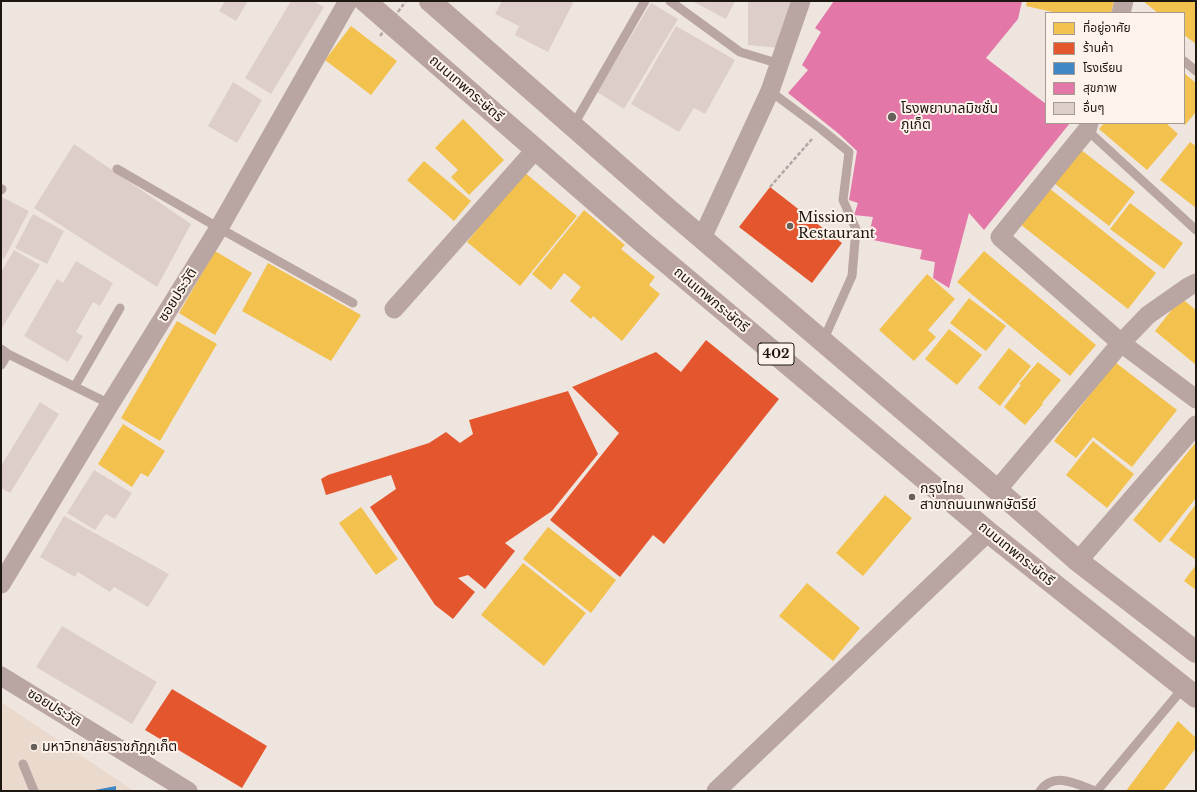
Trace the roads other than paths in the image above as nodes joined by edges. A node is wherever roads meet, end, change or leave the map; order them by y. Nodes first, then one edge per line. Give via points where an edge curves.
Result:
1 (348, 1) edge
2 (365, 1) edge
3 (430, 1) edge
4 (645, 1) edge
5 (670, 1) edge
6 (801, 1) edge
7 (1185, 62) edge
8 (780, 64) junction
9 (1196, 71) edge
10 (770, 92) junction
11 (573, 126) junction
12 (1088, 127) edge
13 (536, 150) junction
14 (117, 168) dead end
15 (219, 228) junction
16 (1196, 230) edge
17 (702, 238) junction
18 (1196, 283) edge
19 (353, 303) dead end
20 (120, 308) dead end
21 (394, 309) dead end
22 (822, 341) junction
23 (1122, 343) junction
24 (4, 352) edge
25 (1, 365) edge
26 (75, 386) junction
27 (1196, 399) edge
28 (110, 404) junction
29 (1196, 425) edge
30 (996, 490) junction
31 (988, 532) junction
32 (1078, 561) junction
33 (1, 584) edge
34 (1196, 652) edge
35 (1, 676) edge
36 (1190, 692) edge
37 (23, 764) dead end
38 (34, 791) edge
39 (188, 791) edge
40 (716, 791) edge
41 (1040, 791) edge
42 (1096, 791) edge

1 - 15 street, ซอยประวัติ
2 - 13 main road, ถนนเทพกระษัตรี / 402
3 - 11 main road, 402
4 - 11 lane
5 - 8 lane via 740,52
6 - 8 street
7 - 9 lane
8 - 10 street
10 - 17 street
10 - 22 lane via 849,152 843,200 856,229 852,276
11 - 17 main road, 402
12 - 16 lane
12 - 23 street via 1000,237
13 - 21 street
13 - 31 main road, ถนนเทพกระษัตรี / 402
14 - 15 lane
15 - 19 lane
15 - 28 street, ซอยประวัติ
17 - 22 main road, 402
18 - 23 street via 1148,315
20 - 26 lane
22 - 30 main road, 402
23 - 27 street
23 - 30 street
24 - 25 lane
24 - 26 lane
26 - 28 lane
28 - 33 street, ซอยประวัติ
29 - 32 street
30 - 32 main road, 402
31 - 36 main road, ถนนเทพกระษัตรี / 402
31 - 40 street
32 - 34 main road, 402
35 - 39 street, ซอยประวัติ
36 - 42 lane
37 - 38 lane
41 - 42 lane via 1055,780 1067,780

